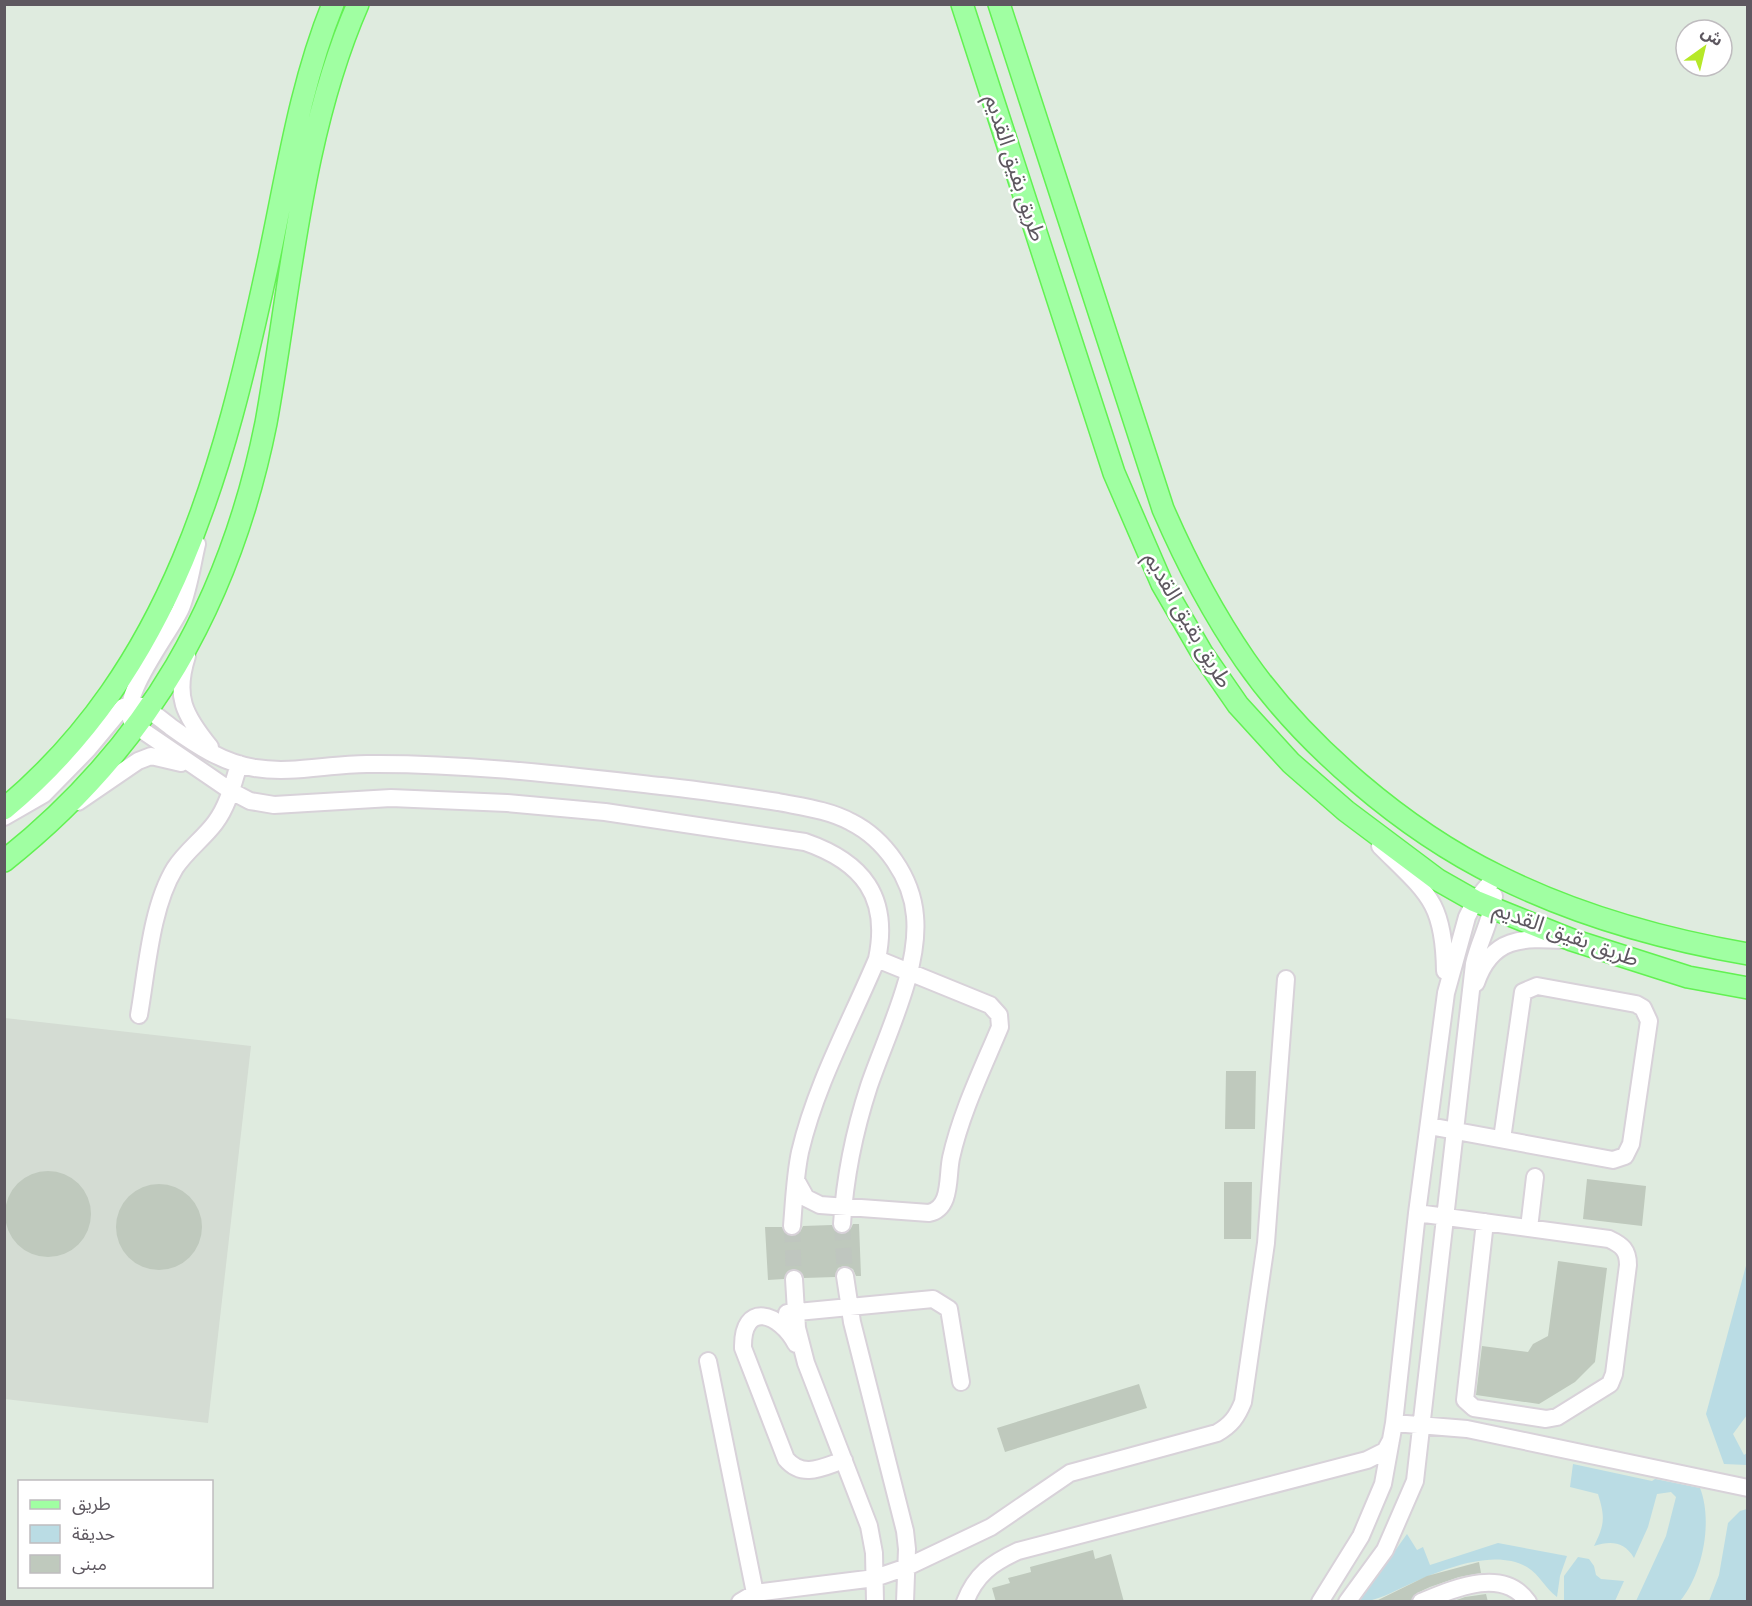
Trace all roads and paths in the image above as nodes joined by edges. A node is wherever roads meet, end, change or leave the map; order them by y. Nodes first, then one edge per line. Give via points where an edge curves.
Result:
1 (333, 4) edge
2 (358, 4) edge
3 (962, 4) edge
4 (999, 4) edge
5 (210, 494) junction
6 (209, 606) junction
7 (138, 714) junction
8 (218, 756) junction
9 (238, 764) junction
10 (195, 768) junction
11 (231, 791) junction
12 (4, 809) edge
13 (1346, 812) junction
14 (60, 815) junction
15 (4, 817) edge
16 (4, 861) edge
17 (1496, 876) junction
18 (1484, 905) junction
19 (1572, 940) junction
20 (1748, 954) edge
21 (877, 959) junction
22 (908, 972) junction
23 (1286, 979) dead end
24 (1748, 988) edge
25 (1446, 993) junction
26 (1468, 1009) junction
27 (139, 1015) dead end
28 (1429, 1126) junction
29 (1454, 1130) junction
30 (1502, 1139) junction
31 (1535, 1177) dead end
32 (796, 1180) junction
33 (843, 1206) junction
34 (1417, 1213) junction
35 (1445, 1216) junction
36 (1485, 1222) junction
37 (842, 1224) tunnel mouth
38 (792, 1226) tunnel mouth
39 (1529, 1228) junction
40 (845, 1276) tunnel mouth
41 (794, 1279) tunnel mouth
42 (850, 1309) junction
43 (796, 1312) junction
44 (759, 1316) junction
45 (708, 1361) dead end
46 (806, 1363) junction
47 (961, 1382) dead end
48 (1423, 1425) junction
49 (1393, 1431) junction
50 (844, 1460) junction
51 (1748, 1488) edge
52 (907, 1567) junction
53 (875, 1578) junction
54 (755, 1593) junction
55 (1322, 1601) edge
56 (740, 1602) edge
57 (875, 1602) edge
58 (905, 1602) edge
59 (965, 1602) edge
60 (1347, 1602) edge
61 (1420, 1602) edge
62 (1528, 1602) edge

1 - 5 main road via 303,88 261,295
2 - 6 main road via 324,98 312,149 258,462 234,545
3 - 13 main road, طريق بقيق القديم via 1114,472 1162,584 1238,705 1291,763
4 - 17 main road, طريق بقيق القديم via 1159,499 1185,560 1213,611 1247,662 1323,752 1407,819
5 - 7 street via 182,607 133,691
5 - 12 main road via 163,608 113,693 76,738
6 - 7 main road via 174,670
6 - 8 street via 186,657 180,681 183,706 196,730
7 - 8 street
7 - 10 street
7 - 14 main road
7 - 15 street via 44,794
8 - 9 street
9 - 11 street
9 - 22 street via 287,770 397,764 514,771 716,792 836,815 873,837 903,874 916,917
10 - 11 street
10 - 14 street via 167,758 151,756 138,760
11 - 21 street via 250,801 274,805 391,798 507,803 616,814 805,842 845,860 873,892 880,916
11 - 27 street via 215,823 186,853 166,887
13 - 18 main road, طريق بقيق القديم via 1438,880
13 - 25 street via 1422,888 1433,904 1444,936
14 - 16 main road
17 - 18 street
17 - 20 main road, طريق بقيق القديم via 1657,936
18 - 19 main road, طريق بقيق القديم
18 - 25 street via 1459,940
18 - 26 street
19 - 24 main road, طريق بقيق القديم via 1688,977
19 - 26 street via 1526,939 1505,945 1485,964
21 - 22 street
21 - 32 street via 823,1079
22 - 33 street via 857,1123
22 - 33 street via 990,1005 999,1015 1000,1027 959,1128 943,1206 929,1213
23 - 52 street via 1266,1243 1243,1402 1237,1416 1217,1433 1070,1473 991,1527
25 - 28 street
26 - 29 street
28 - 29 street
28 - 34 street
29 - 30 street
29 - 35 street
30 - 30 street via 1613,1160 1625,1156 1631,1144 1649,1021 1643,1008 1537,986 1523,992
31 - 39 street
32 - 33 street via 801,1193 814,1202
32 - 38 street
33 - 37 street
34 - 35 street
34 - 49 street
35 - 36 street
35 - 48 street
36 - 39 street
36 - 39 street via 1466,1400 1474,1408 1546,1419 1557,1417 1603,1389 1614,1374 1628,1256 1624,1248 1610,1239
40 - 42 street
41 - 43 street
42 - 43 street
42 - 47 street via 940,1301 949,1310
42 - 52 street via 905,1531
43 - 44 street
43 - 46 street
44 - 46 street via 780,1322
44 - 50 street via 745,1328 743,1348 786,1459 805,1471
45 - 54 street
46 - 50 street
48 - 49 street
48 - 51 street via 1467,1429
48 - 60 street via 1409,1501 1385,1550
49 - 55 street via 1375,1506
49 - 59 street via 1385,1451 1368,1460 1018,1551 982,1572
50 - 53 street via 869,1526
52 - 53 street
52 - 58 street
53 - 54 street
53 - 57 street
54 - 56 street
61 - 62 street via 1445,1592 1493,1582 1510,1585

